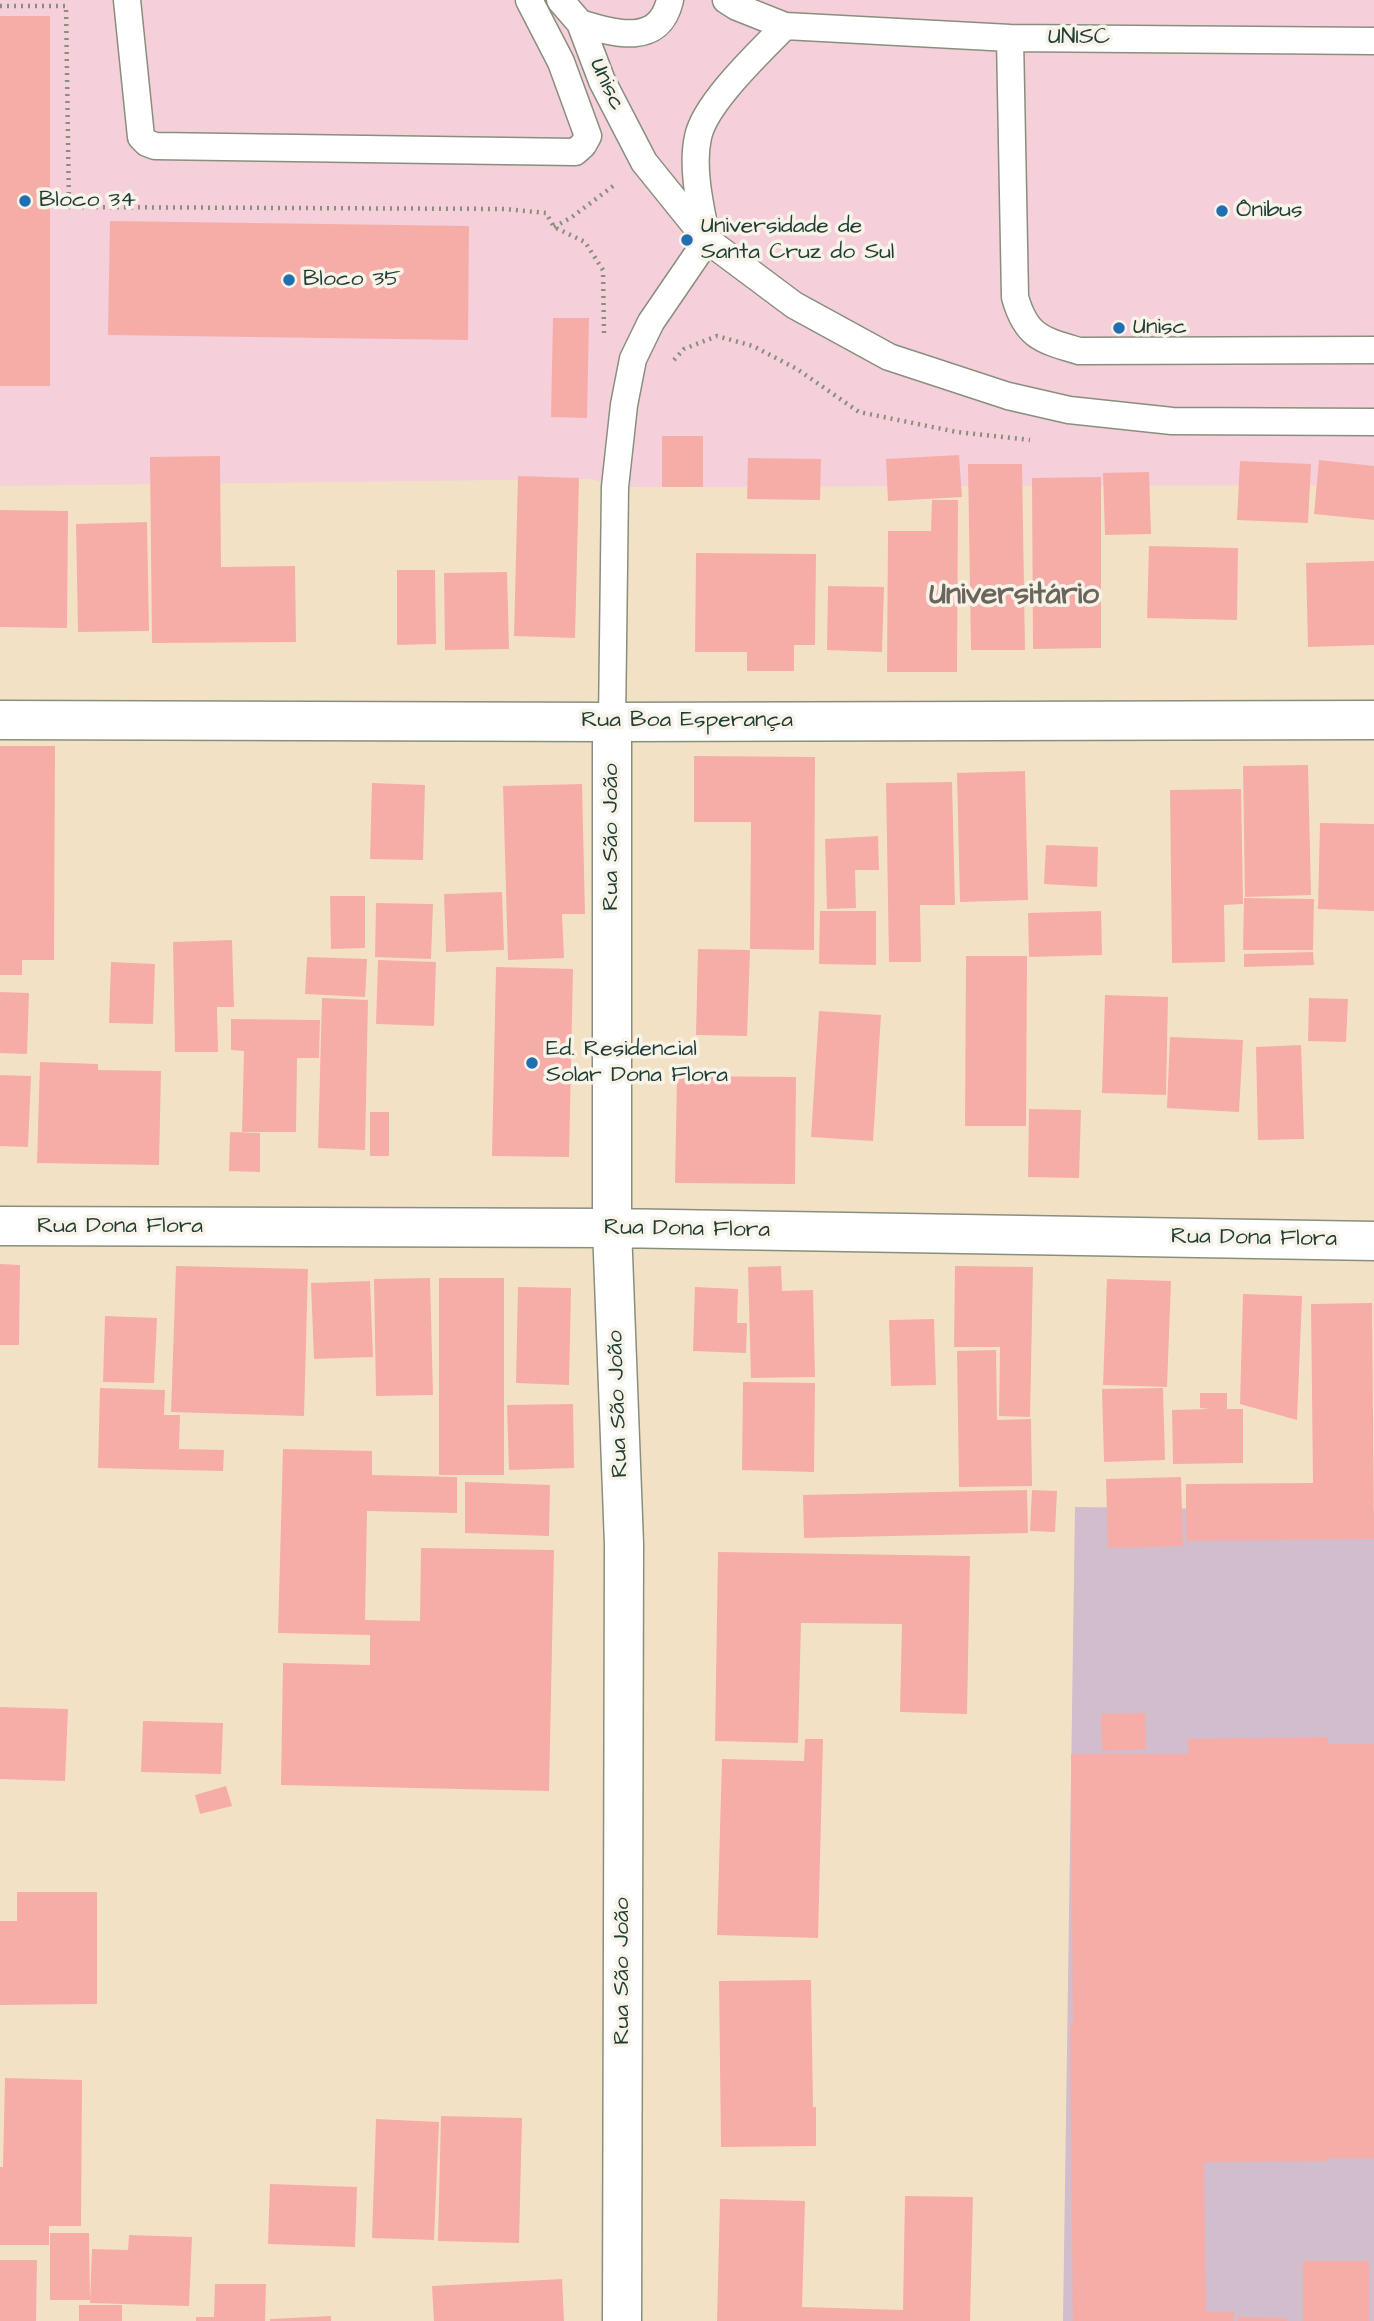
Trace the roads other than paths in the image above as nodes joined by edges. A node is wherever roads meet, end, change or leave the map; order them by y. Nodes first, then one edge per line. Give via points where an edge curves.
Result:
1 (127, 0) edge
2 (529, 0) edge
3 (560, 0) edge
4 (670, 0) edge
5 (726, 0) edge
6 (580, 23) junction
7 (785, 26) junction
8 (1010, 38) junction
9 (1374, 41) edge
10 (707, 240) junction
11 (1374, 350) edge
12 (1374, 422) edge
13 (0, 720) edge
14 (1374, 720) edge
15 (612, 722) junction
16 (0, 1226) edge
17 (612, 1228) junction
18 (1374, 1241) edge
19 (622, 2321) edge

1 - 2 lane via 141,137 155,146 575,152 588,136 561,62
3 - 6 lane, Unisc
4 - 6 lane via 656,26 641,33 628,35
5 - 7 lane, UNISC
6 - 10 lane, Unisc via 602,81 644,162
7 - 8 lane, UNISC
7 - 10 lane via 706,115 698,137 696,188
8 - 9 lane, UNISC
8 - 11 lane via 1015,296 1020,316 1031,332 1079,351
10 - 12 lane, Unisc via 794,305 889,357 1008,396 1069,410 1172,421
10 - 15 lane, Rua São João via 651,322 634,359 624,405 615,487
13 - 15 street, Rua Boa Esperança
14 - 15 street, Rua Boa Esperança
15 - 17 street, Rua São João
16 - 17 street, Rua Dona Flora
17 - 18 street, Rua Dona Flora
17 - 19 street, Rua São João via 624,1544

